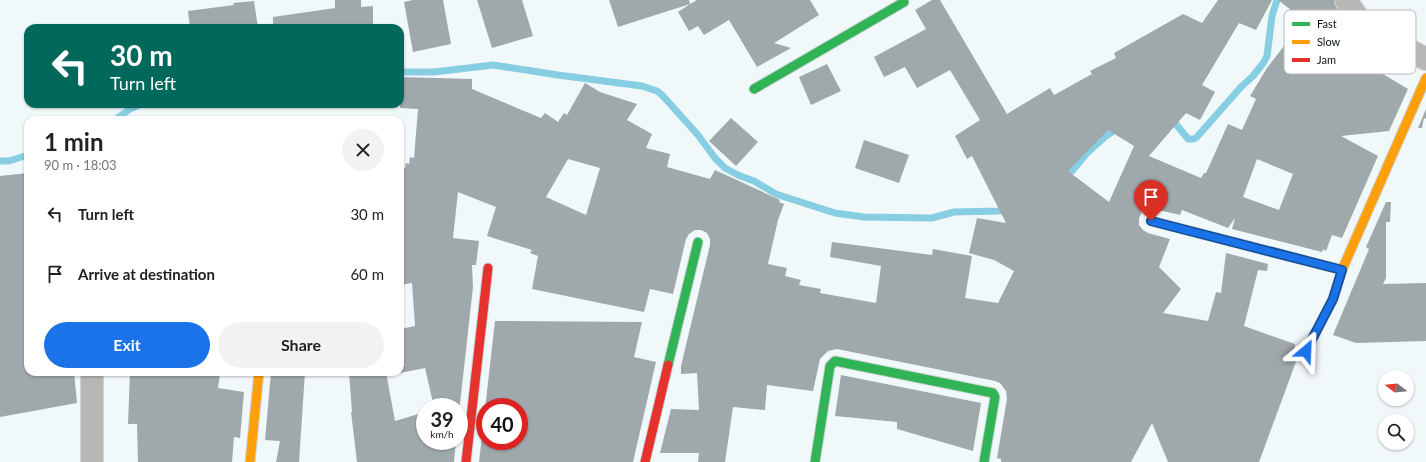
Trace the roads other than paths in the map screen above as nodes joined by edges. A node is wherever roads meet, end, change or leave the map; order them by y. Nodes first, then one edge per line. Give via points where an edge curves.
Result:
1 (1346, 0) edge
2 (904, 1) edge
3 (1353, 10) edge
4 (1416, 54) edge
5 (1426, 59) edge
6 (1426, 78) edge
7 (754, 89) dead end
8 (1151, 221) dead end
9 (698, 242) dead end
10 (488, 268) dead end
11 (1342, 270) junction
12 (1306, 351) dead end
13 (92, 376) edge
14 (259, 376) edge
15 (92, 462) edge
16 (250, 462) edge
17 (466, 462) edge
18 (645, 462) edge
19 (815, 462) edge
20 (984, 462) edge

1 - 3 street
2 - 7 street
4 - 5 street
6 - 11 street
8 - 11 street
9 - 18 street
10 - 17 street
11 - 12 street via 1333,299
13 - 15 street
14 - 16 street
19 - 20 street via 830,366 835,361 993,393 995,397

